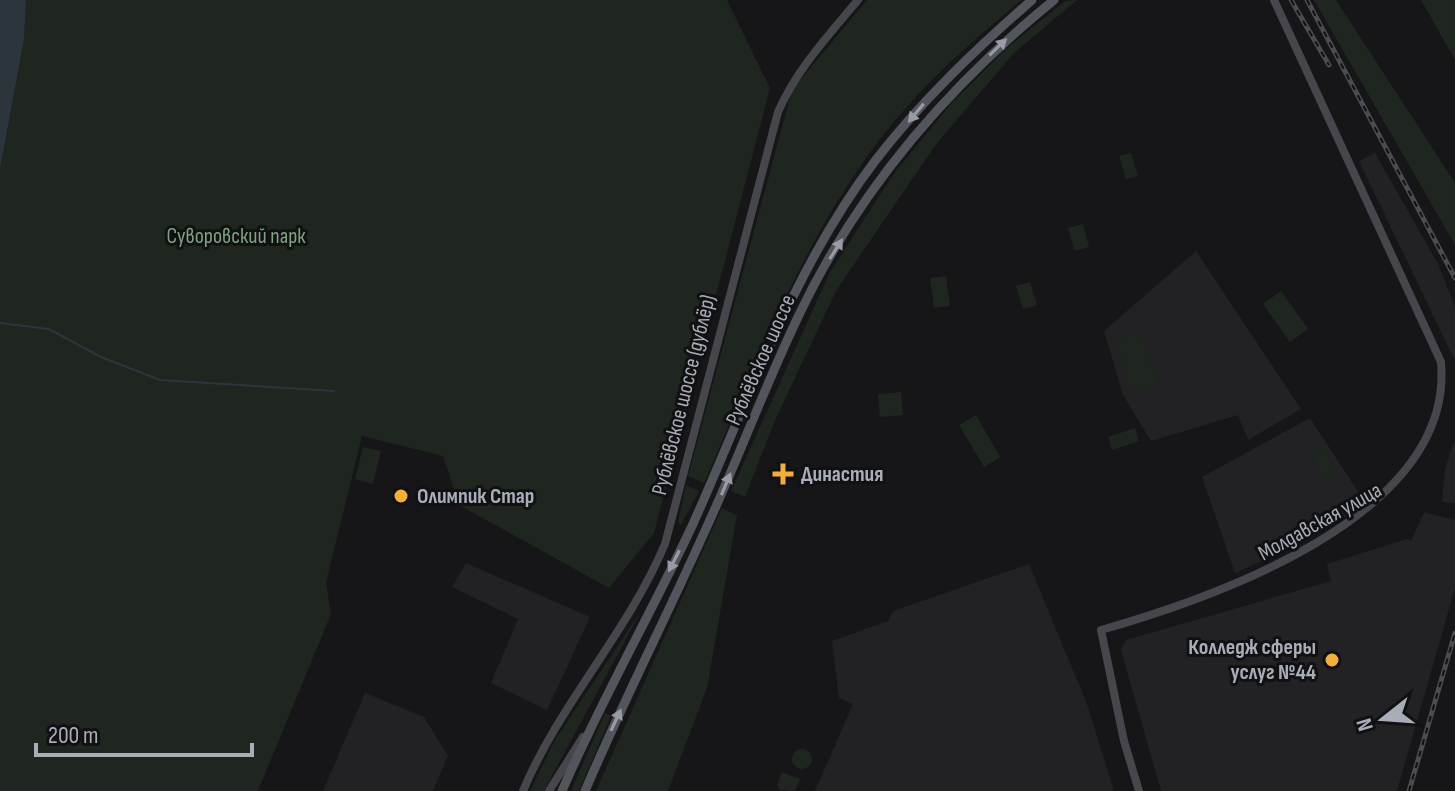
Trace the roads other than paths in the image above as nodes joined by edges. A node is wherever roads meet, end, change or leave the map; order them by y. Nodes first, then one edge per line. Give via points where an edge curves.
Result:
1 (858, 0) edge
2 (1032, 0) edge
3 (1054, 0) edge
4 (1274, 0) edge
5 (1443, 427) dead end
6 (1377, 514) dead end
7 (590, 726) junction
8 (523, 791) edge
9 (549, 791) edge
10 (562, 791) edge
11 (585, 791) edge
12 (1139, 791) edge

1 - 8 street, Рублёвское шоссе (дублёр) via 812,54 778,112 655,568 547,740
2 -> 7 main road, Рублёвское шоссе via 936,90 874,162 814,260 785,312 692,526
11 -> 3 main road, Рублёвское шоссе via 825,266 886,169 944,99
4 - 5 street via 1441,362 1447,384
6 - 12 street, Молдавская улица via 1247,582 1101,630
7 - 9 street
7 - 10 main road, Рублёвское шоссе

